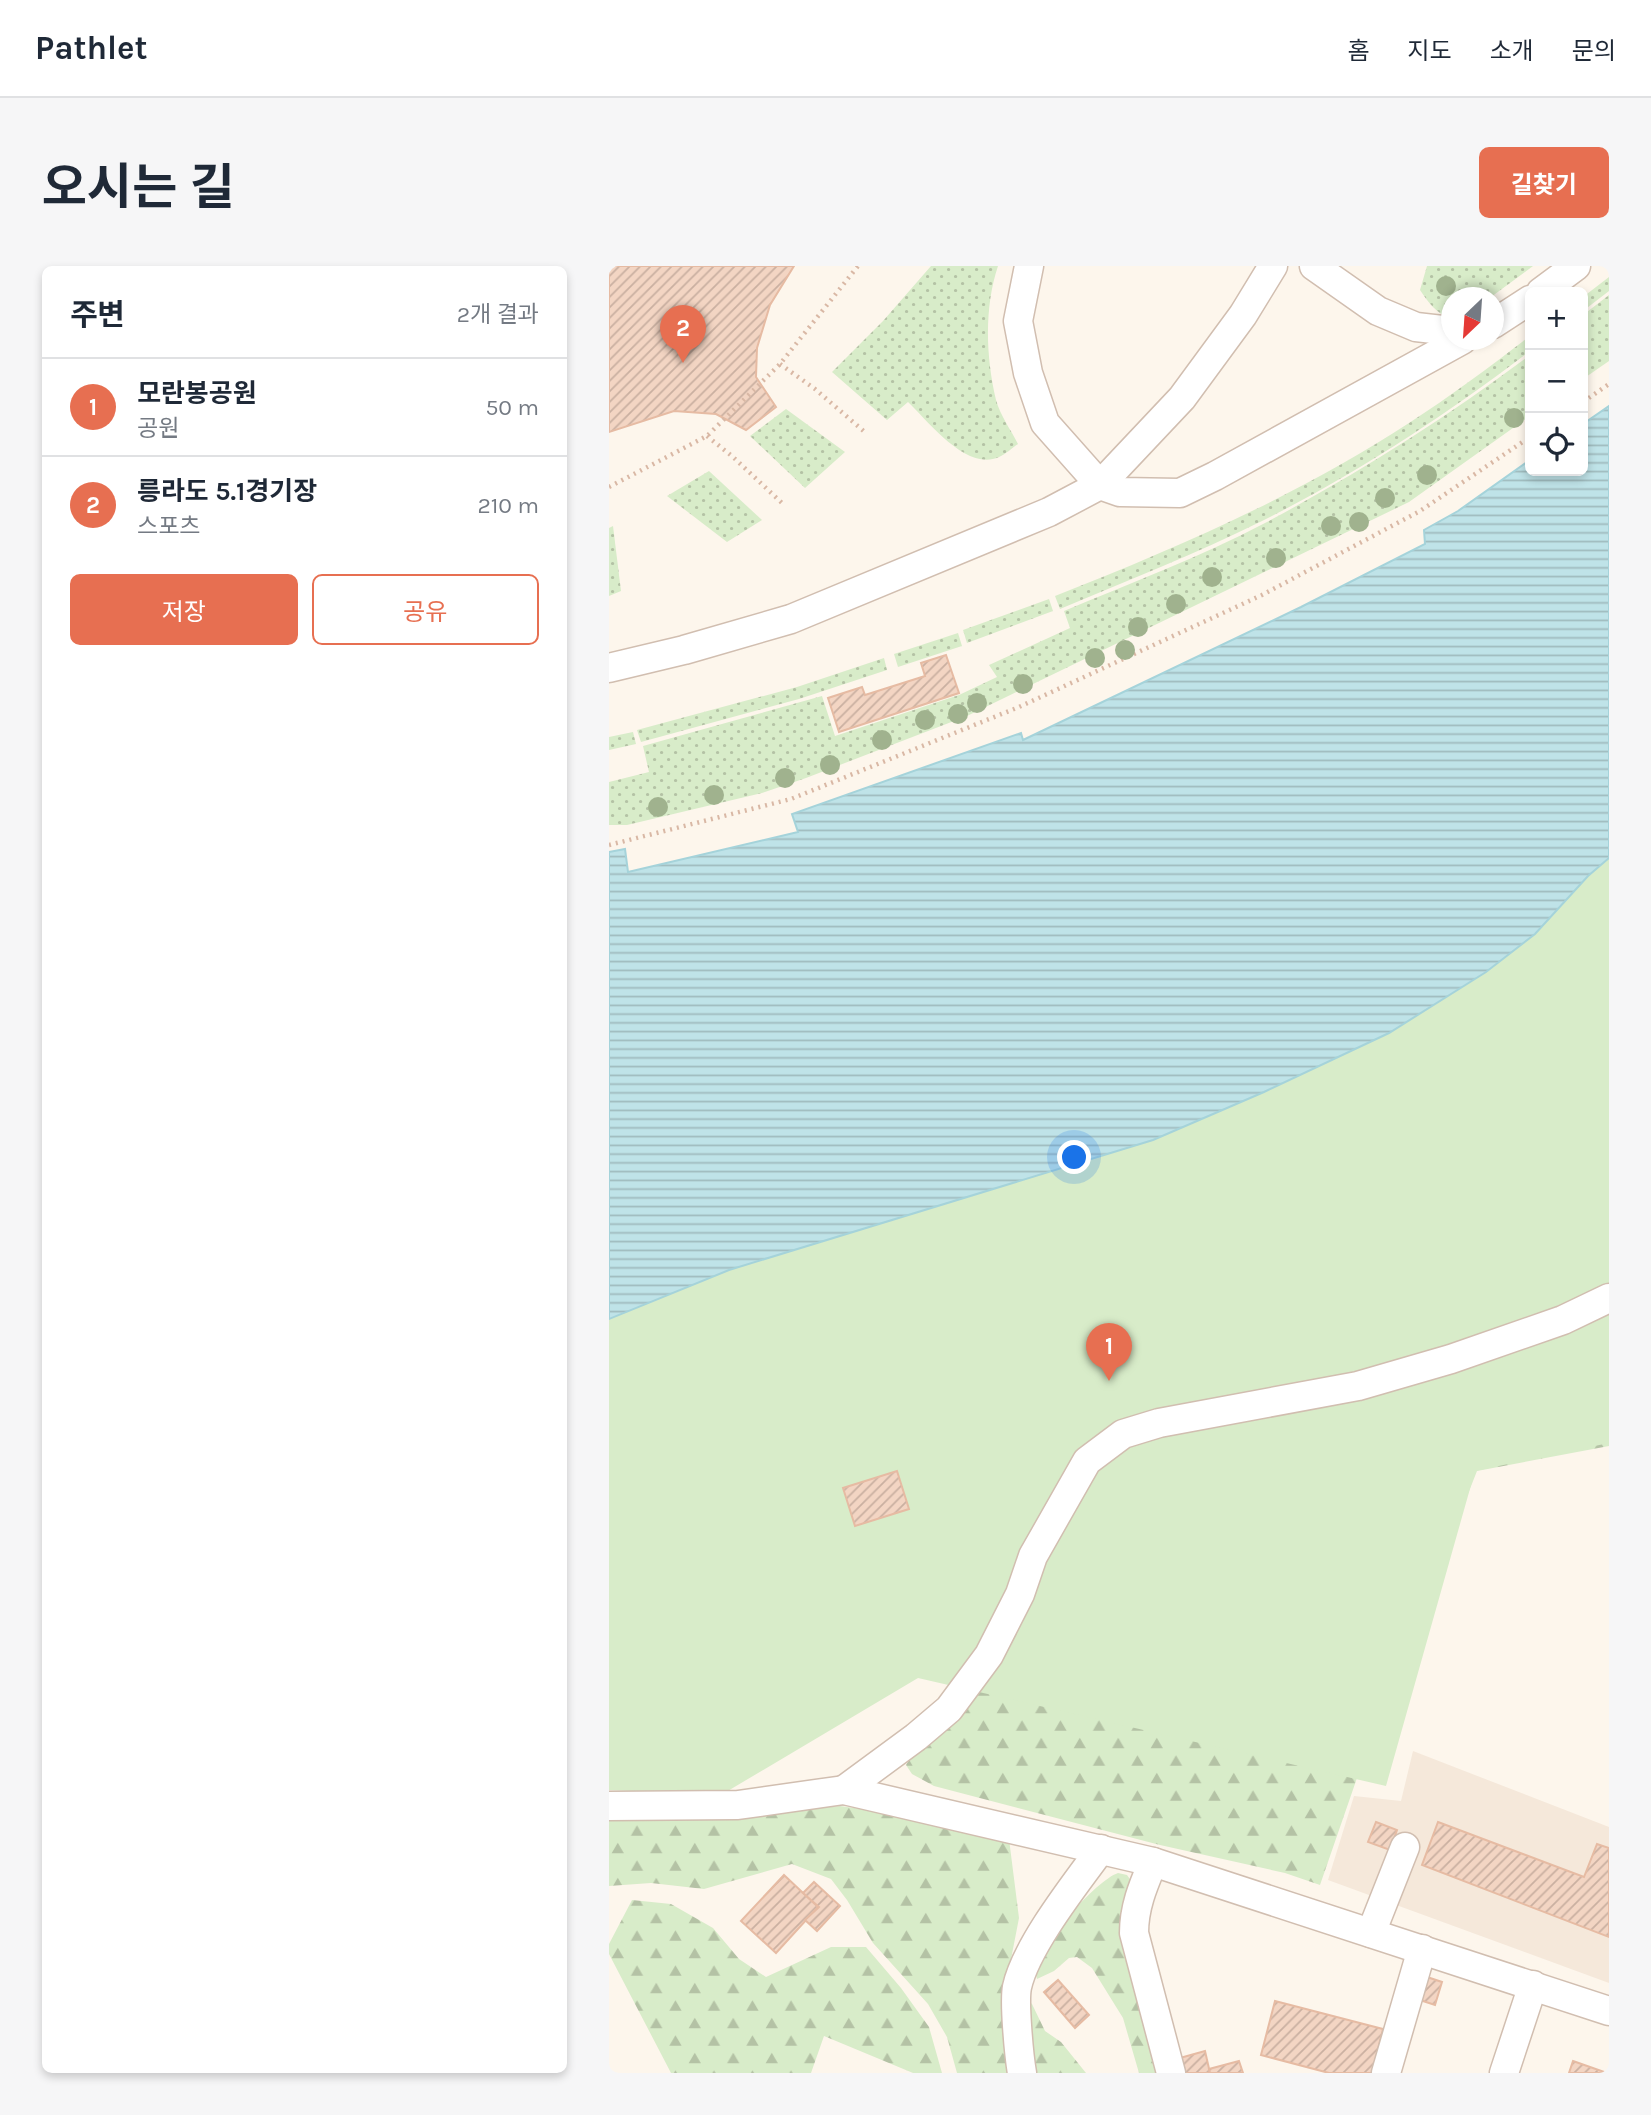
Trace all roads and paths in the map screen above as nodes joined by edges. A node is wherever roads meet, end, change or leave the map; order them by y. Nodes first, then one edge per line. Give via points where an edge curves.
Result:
1 (858, 266) edge
2 (1029, 266) edge
3 (1273, 266) edge
4 (1314, 266) edge
5 (1576, 266) edge
6 (1548, 287) edge
7 (1525, 302) edge
8 (1504, 317) edge
9 (1441, 330) edge
10 (1444, 350) edge
11 (780, 364) junction
12 (1609, 384) edge
13 (1588, 399) edge
14 (867, 434) dead end
15 (707, 436) junction
16 (1525, 440) edge
17 (1100, 485) junction
18 (609, 487) edge
19 (783, 504) dead end
20 (609, 668) edge
21 (609, 845) edge
22 (1609, 1297) edge
23 (844, 1790) junction
24 (609, 1806) edge
25 (1405, 1847) dead end
26 (1101, 1849) junction
27 (1153, 1863) junction
28 (1371, 1933) junction
29 (1422, 1949) junction
30 (1533, 1985) junction
31 (1609, 2011) edge
32 (1022, 2073) edge
33 (1171, 2073) edge
34 (1386, 2073) edge
35 (1504, 2073) edge

1 - 11 path
2 - 17 street via 1018,321 1028,373 1045,423
3 - 17 street via 1182,398
4 - 9 street via 1378,311 1416,327
5 - 6 street
7 - 8 street
10 - 17 street via 1180,493 1120,492
11 - 14 path
11 - 15 path
12 - 13 path
15 - 18 path
15 - 19 path
16 - 21 path via 1420,511 1262,595 1019,707 791,799
17 - 20 street via 1049,512 791,619
22 - 23 street via 1563,1320 1358,1386 1159,1423 1123,1434 1087,1461 1033,1556 1020,1594 989,1655 949,1709
23 - 24 street via 738,1805
23 - 26 street
25 - 28 street
26 - 27 street
26 - 32 street via 1030,1955 1017,1988
27 - 28 street
27 - 33 street via 1134,1916 1134,1933
28 - 29 street
29 - 30 street
29 - 34 street
30 - 31 street
30 - 35 street

